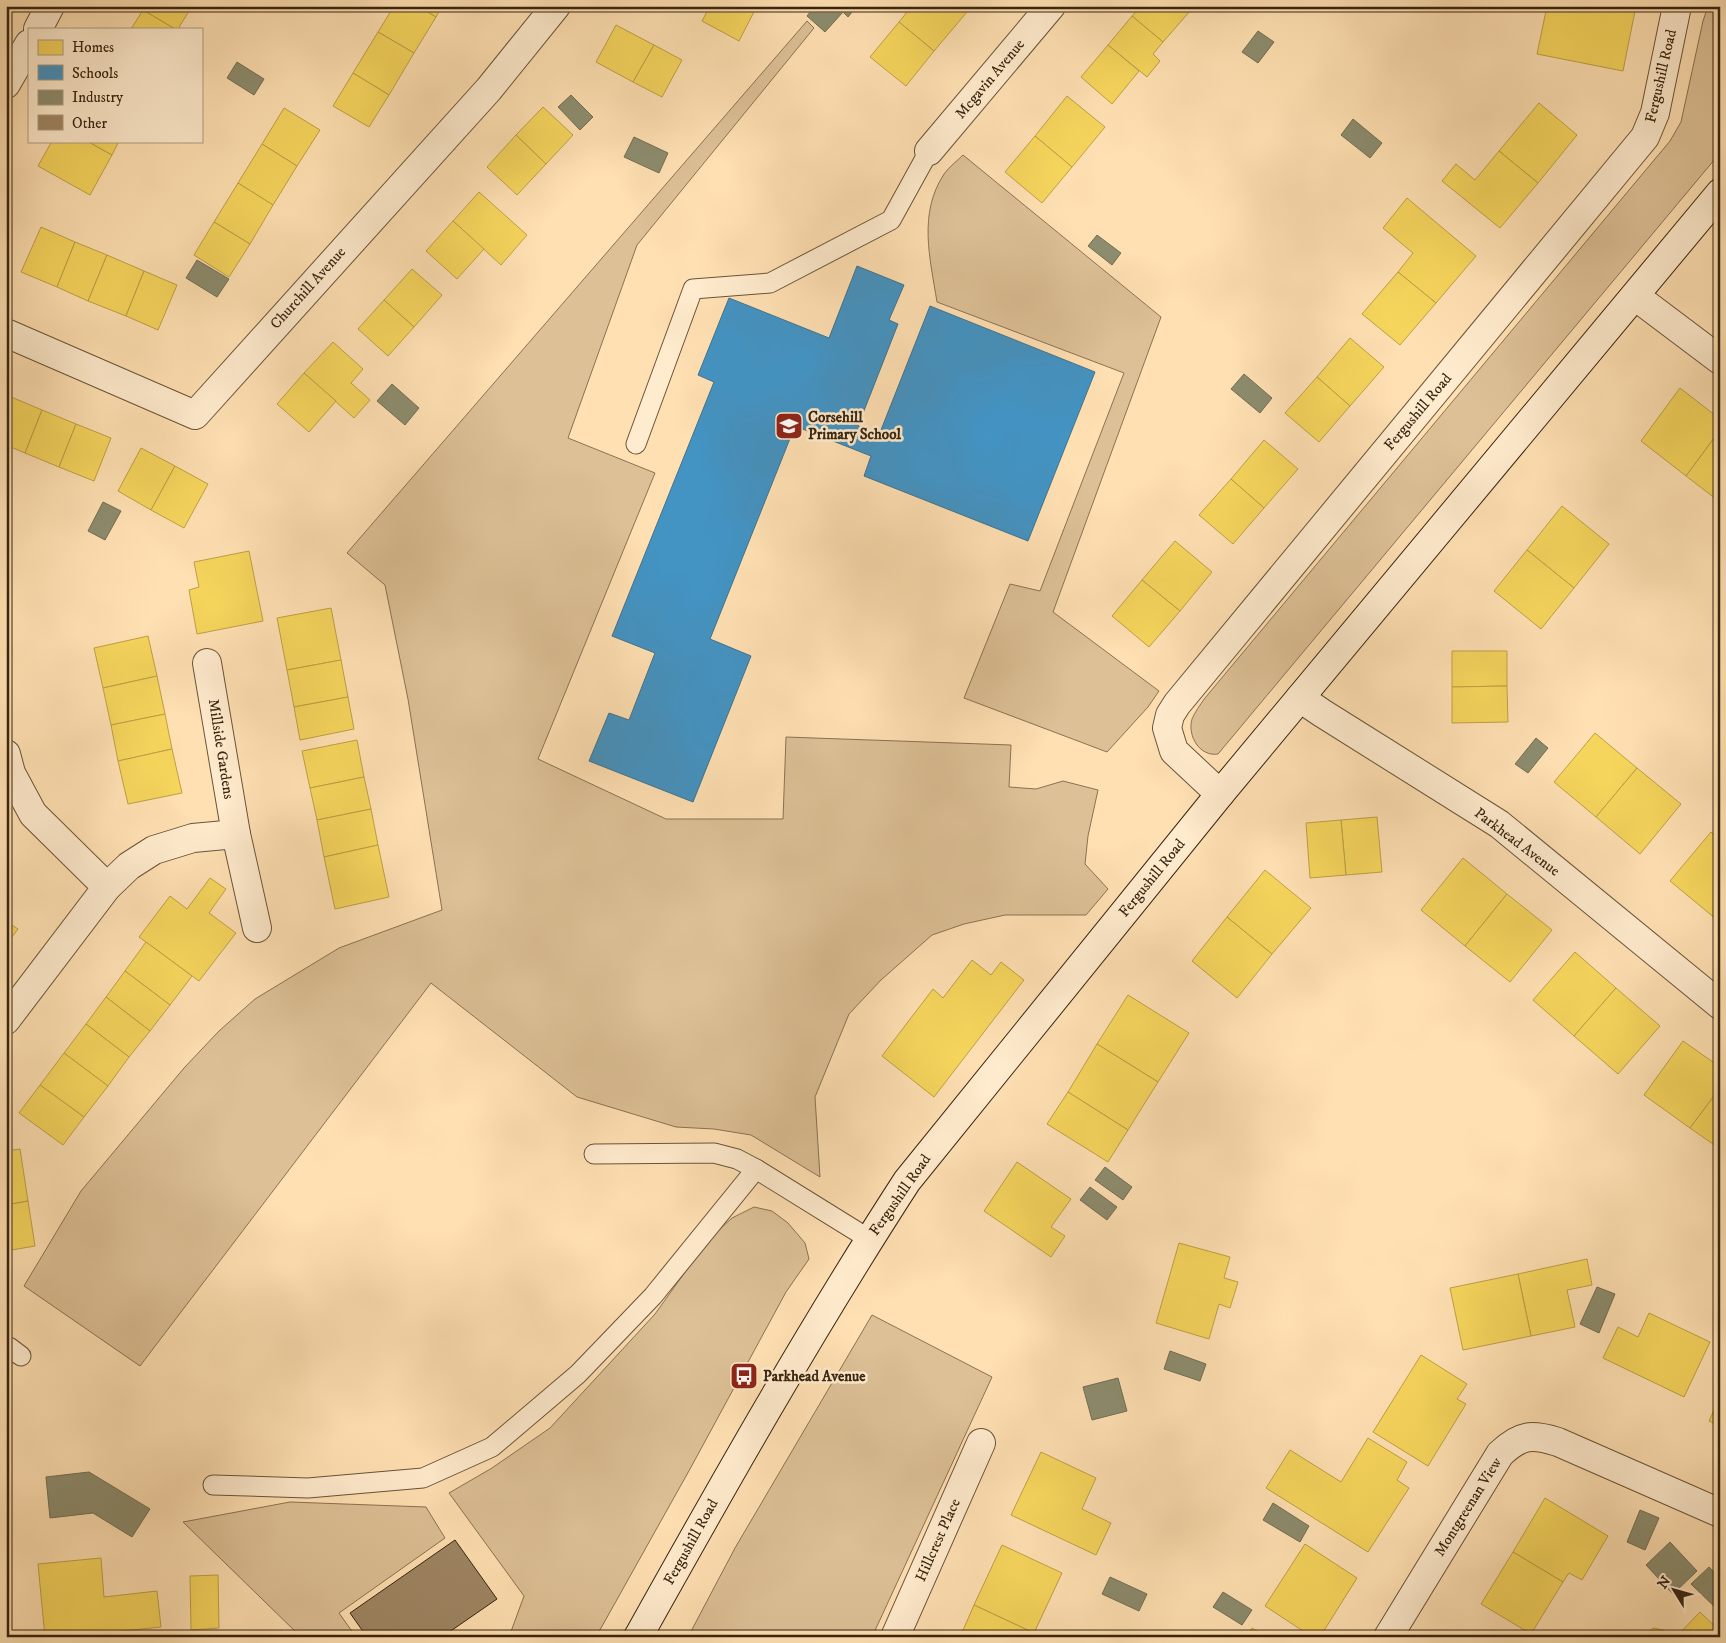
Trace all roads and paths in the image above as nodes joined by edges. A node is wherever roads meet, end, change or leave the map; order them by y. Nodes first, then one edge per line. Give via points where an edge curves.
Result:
1 (50, 6) edge
2 (556, 6) edge
3 (1051, 6) edge
4 (1677, 6) edge
5 (39, 28) edge
6 (28, 46) edge
7 (6, 84) edge
8 (928, 151) joint
9 (1720, 193) edge
10 (1635, 296) junction
11 (6, 333) edge
12 (1720, 360) edge
13 (636, 444) dead end
14 (207, 663) dead end
15 (1300, 698) junction
16 (6, 754) edge
17 (1220, 794) junction
18 (236, 834) junction
19 (107, 887) junction
20 (257, 928) dead end
21 (1720, 1005) edge
22 (6, 1020) edge
23 (594, 1154) dead end
24 (756, 1169) junction
25 (870, 1239) junction
26 (981, 1443) dead end
27 (213, 1485) dead end
28 (1720, 1513) edge
29 (638, 1637) edge
30 (895, 1637) edge
31 (1388, 1637) edge

1 - 5 street
2 - 11 street, Churchill Avenue via 489,89 195,415
3 - 8 street, Mcgavin Avenue
4 - 17 street, Fergushill Road via 1655,113 1645,138 1170,715 1167,728 1174,751
6 - 7 street
8 - 13 lane via 891,220 770,283 693,289
9 - 10 street, Fergushill Road
10 - 12 street
10 - 15 street, Fergushill Road
14 - 18 street, Millside Gardens
15 - 17 street, Fergushill Road
15 - 21 street, Parkhead Avenue via 1499,824
16 - 19 street via 11,773 34,814
17 - 25 street, Fergushill Road via 907,1180
18 - 19 street via 192,838 154,850 129,866
18 - 20 street, Millside Gardens
19 - 22 street
23 - 24 lane via 714,1153 737,1159
24 - 25 lane
24 - 27 lane via 653,1296 578,1374 492,1446 423,1478 308,1488
25 - 29 street, Fergushill Road via 734,1465
26 - 30 street, Hillcrest Place
28 - 31 street, Montgreenan View via 1558,1442 1526,1437 1512,1443 1500,1454

